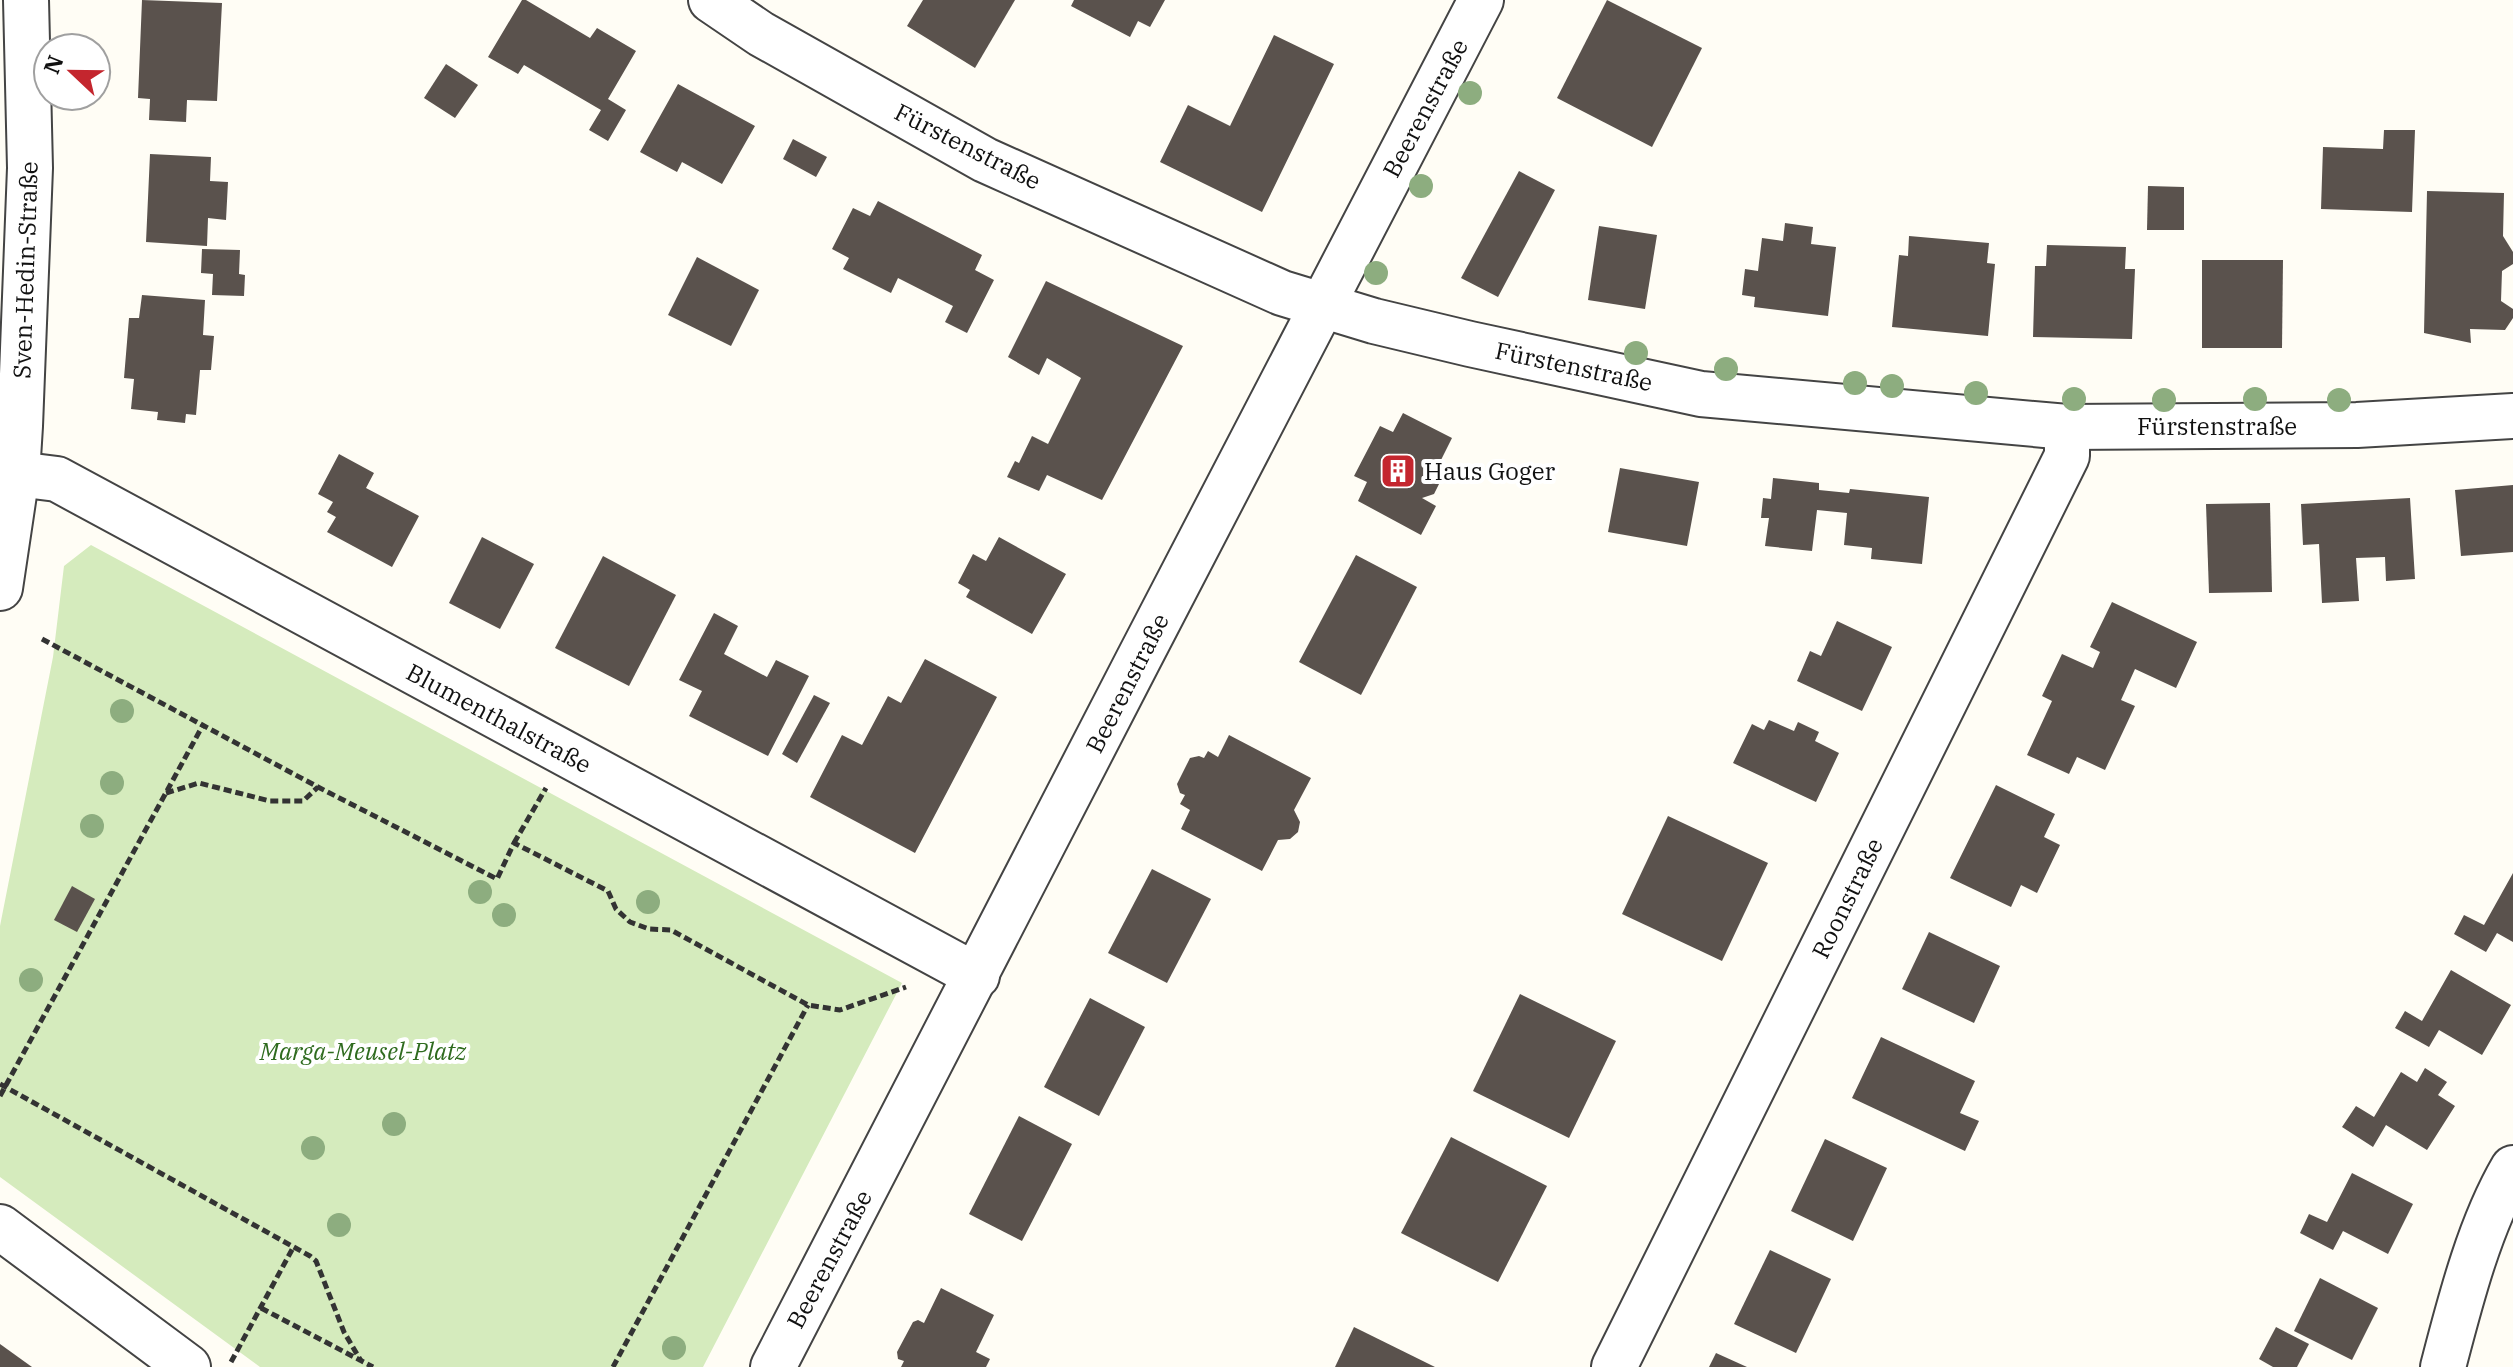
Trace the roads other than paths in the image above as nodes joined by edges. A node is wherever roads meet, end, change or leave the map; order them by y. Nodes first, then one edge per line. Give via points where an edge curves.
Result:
1 (26, 0) edge
2 (711, 0) edge
3 (1481, 0) edge
4 (1320, 304) junction
5 (2513, 416) edge
6 (2067, 427) junction
7 (17, 474) junction
8 (0, 588) edge
9 (977, 976) junction
10 (2513, 1168) edge
11 (0, 1227) edge
12 (188, 1367) edge
13 (773, 1367) edge
14 (1614, 1367) edge
15 (2443, 1367) edge

1 - 7 street, Sven-Hedin-Straße via 30,168
2 - 4 street, Fürstenstraße via 761,34 985,160 1282,293
3 - 4 street, Beerenstraße
4 - 6 street, Fürstenstraße via 1470,344 1701,394
4 - 9 street, Beerenstraße
5 - 6 street, Fürstenstraße via 2357,425
6 - 14 street, Roonstraße via 2067,456
7 - 8 street, Sven-Hedin-Straße
7 - 9 street, Blumenthalstraße via 57,479
9 - 13 street, Beerenstraße
10 - 15 street via 2462,1295
11 - 12 street

